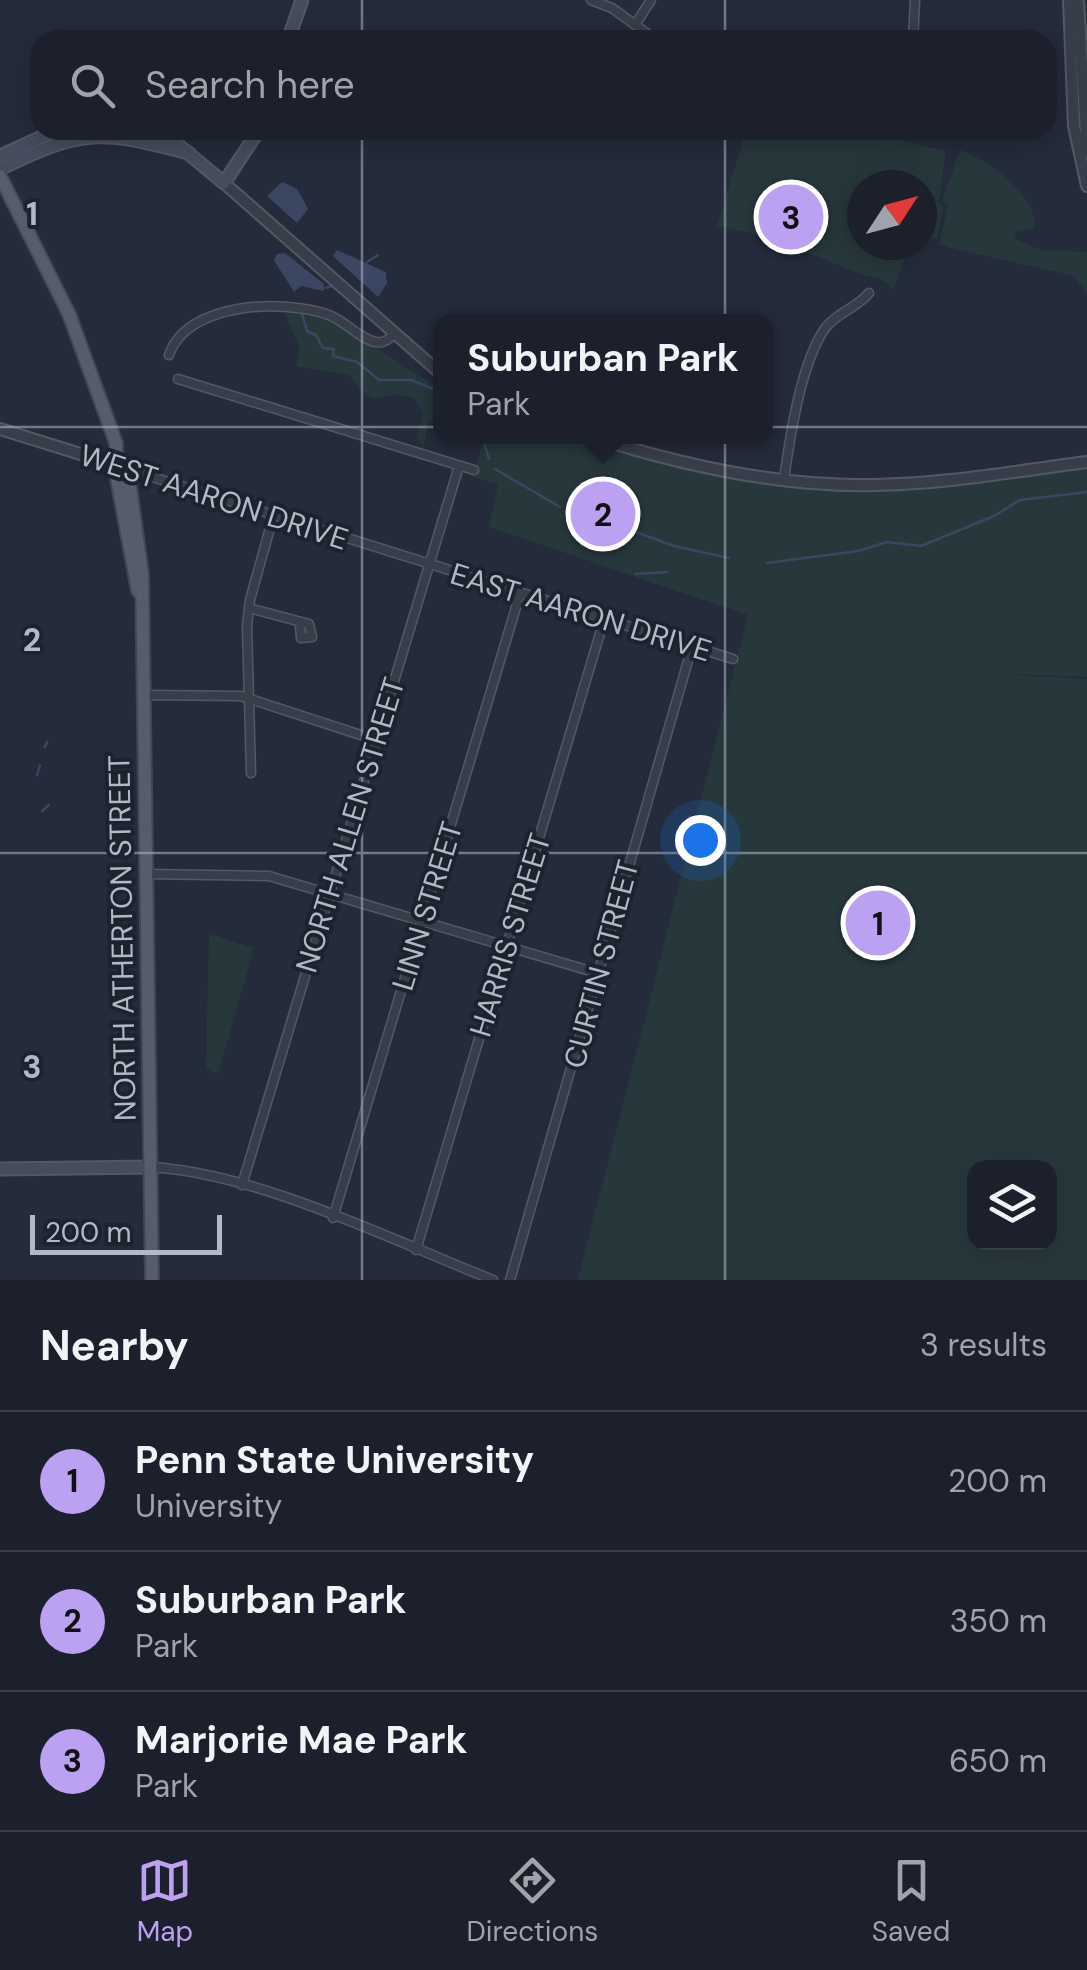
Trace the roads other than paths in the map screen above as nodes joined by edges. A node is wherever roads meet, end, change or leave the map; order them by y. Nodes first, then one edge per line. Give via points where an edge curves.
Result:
1 (302, 0) edge
2 (591, 0) edge
3 (651, 0) edge
4 (915, 0) edge
5 (1069, 0) edge
6 (1078, 0) edge
7 (634, 24) junction
8 (292, 30) edge
9 (642, 30) edge
10 (914, 30) edge
11 (35, 140) edge
12 (69, 140) edge
13 (128, 140) edge
14 (169, 140) edge
15 (253, 140) edge
16 (1087, 152) edge
17 (189, 154) junction
18 (0, 156) edge
19 (0, 173) edge
20 (224, 184) junction
21 (1087, 186) edge
22 (869, 293) dead end
23 (395, 332) junction
24 (169, 355) dead end
25 (433, 367) edge
26 (178, 379) dead end
27 (0, 429) edge
28 (617, 444) edge
29 (1087, 462) edge
30 (120, 466) junction
31 (459, 466) junction
32 (474, 470) dead end
33 (784, 478) junction
34 (273, 517) junction
35 (428, 565) junction
36 (520, 594) junction
37 (249, 608) junction
38 (604, 620) junction
39 (300, 625) dead end
40 (692, 648) junction
41 (733, 659) dead end
42 (143, 695) junction
43 (248, 698) junction
44 (376, 740) junction
45 (251, 773) dead end
46 (146, 874) junction
47 (329, 894) junction
48 (422, 922) junction
49 (507, 947) junction
50 (597, 973) junction
51 (150, 1167) junction
52 (0, 1169) edge
53 (242, 1185) junction
54 (333, 1218) junction
55 (416, 1250) junction
56 (152, 1280) edge
57 (493, 1280) edge
58 (510, 1280) edge

1 - 8 main road
2 - 7 street
3 - 7 street
4 - 10 street
5 - 21 street via 1074,126
6 - 16 street
7 - 9 street
11 - 18 main road
12 - 19 main road
13 - 17 main road
14 - 17 main road
15 - 20 main road
17 - 20 main road
19 - 30 main road, NORTH ATHERTON STREET via 82,345
20 - 23 street
22 - 33 street via 820,337
23 - 24 street via 376,342 310,308 270,304 209,320 180,338
23 - 25 street
26 - 31 street
27 - 30 street, WEST AARON DRIVE
28 - 33 street
29 - 33 street via 912,484
30 - 34 street, WEST AARON DRIVE
30 - 42 main road, NORTH ATHERTON STREET via 128,480 142,574
31 - 32 street
31 - 35 street, NORTH ALLEN STREET
34 - 35 street, WEST AARON DRIVE
34 - 37 street
35 - 36 street, EAST AARON DRIVE
35 - 44 street, NORTH ALLEN STREET
36 - 38 street, EAST AARON DRIVE
36 - 48 street, LINN STREET
37 - 39 street
37 - 43 street
38 - 40 street, EAST AARON DRIVE
38 - 49 street, HARRIS STREET
40 - 41 street, EAST AARON DRIVE
40 - 50 street, CURTIN STREET
42 - 43 street
42 - 46 main road, NORTH ATHERTON STREET
43 - 44 street
43 - 45 street
44 - 47 street, NORTH ALLEN STREET
46 - 47 street via 255,874
46 - 51 main road, NORTH ATHERTON STREET
47 - 48 street
47 - 53 street, NORTH ALLEN STREET
48 - 49 street
48 - 54 street, LINN STREET
49 - 50 street
49 - 55 street, HARRIS STREET
50 - 58 street, CURTIN STREET
51 - 52 main road
51 - 53 street
51 - 56 main road, NORTH ATHERTON STREET
53 - 54 street
54 - 55 street
55 - 57 street

